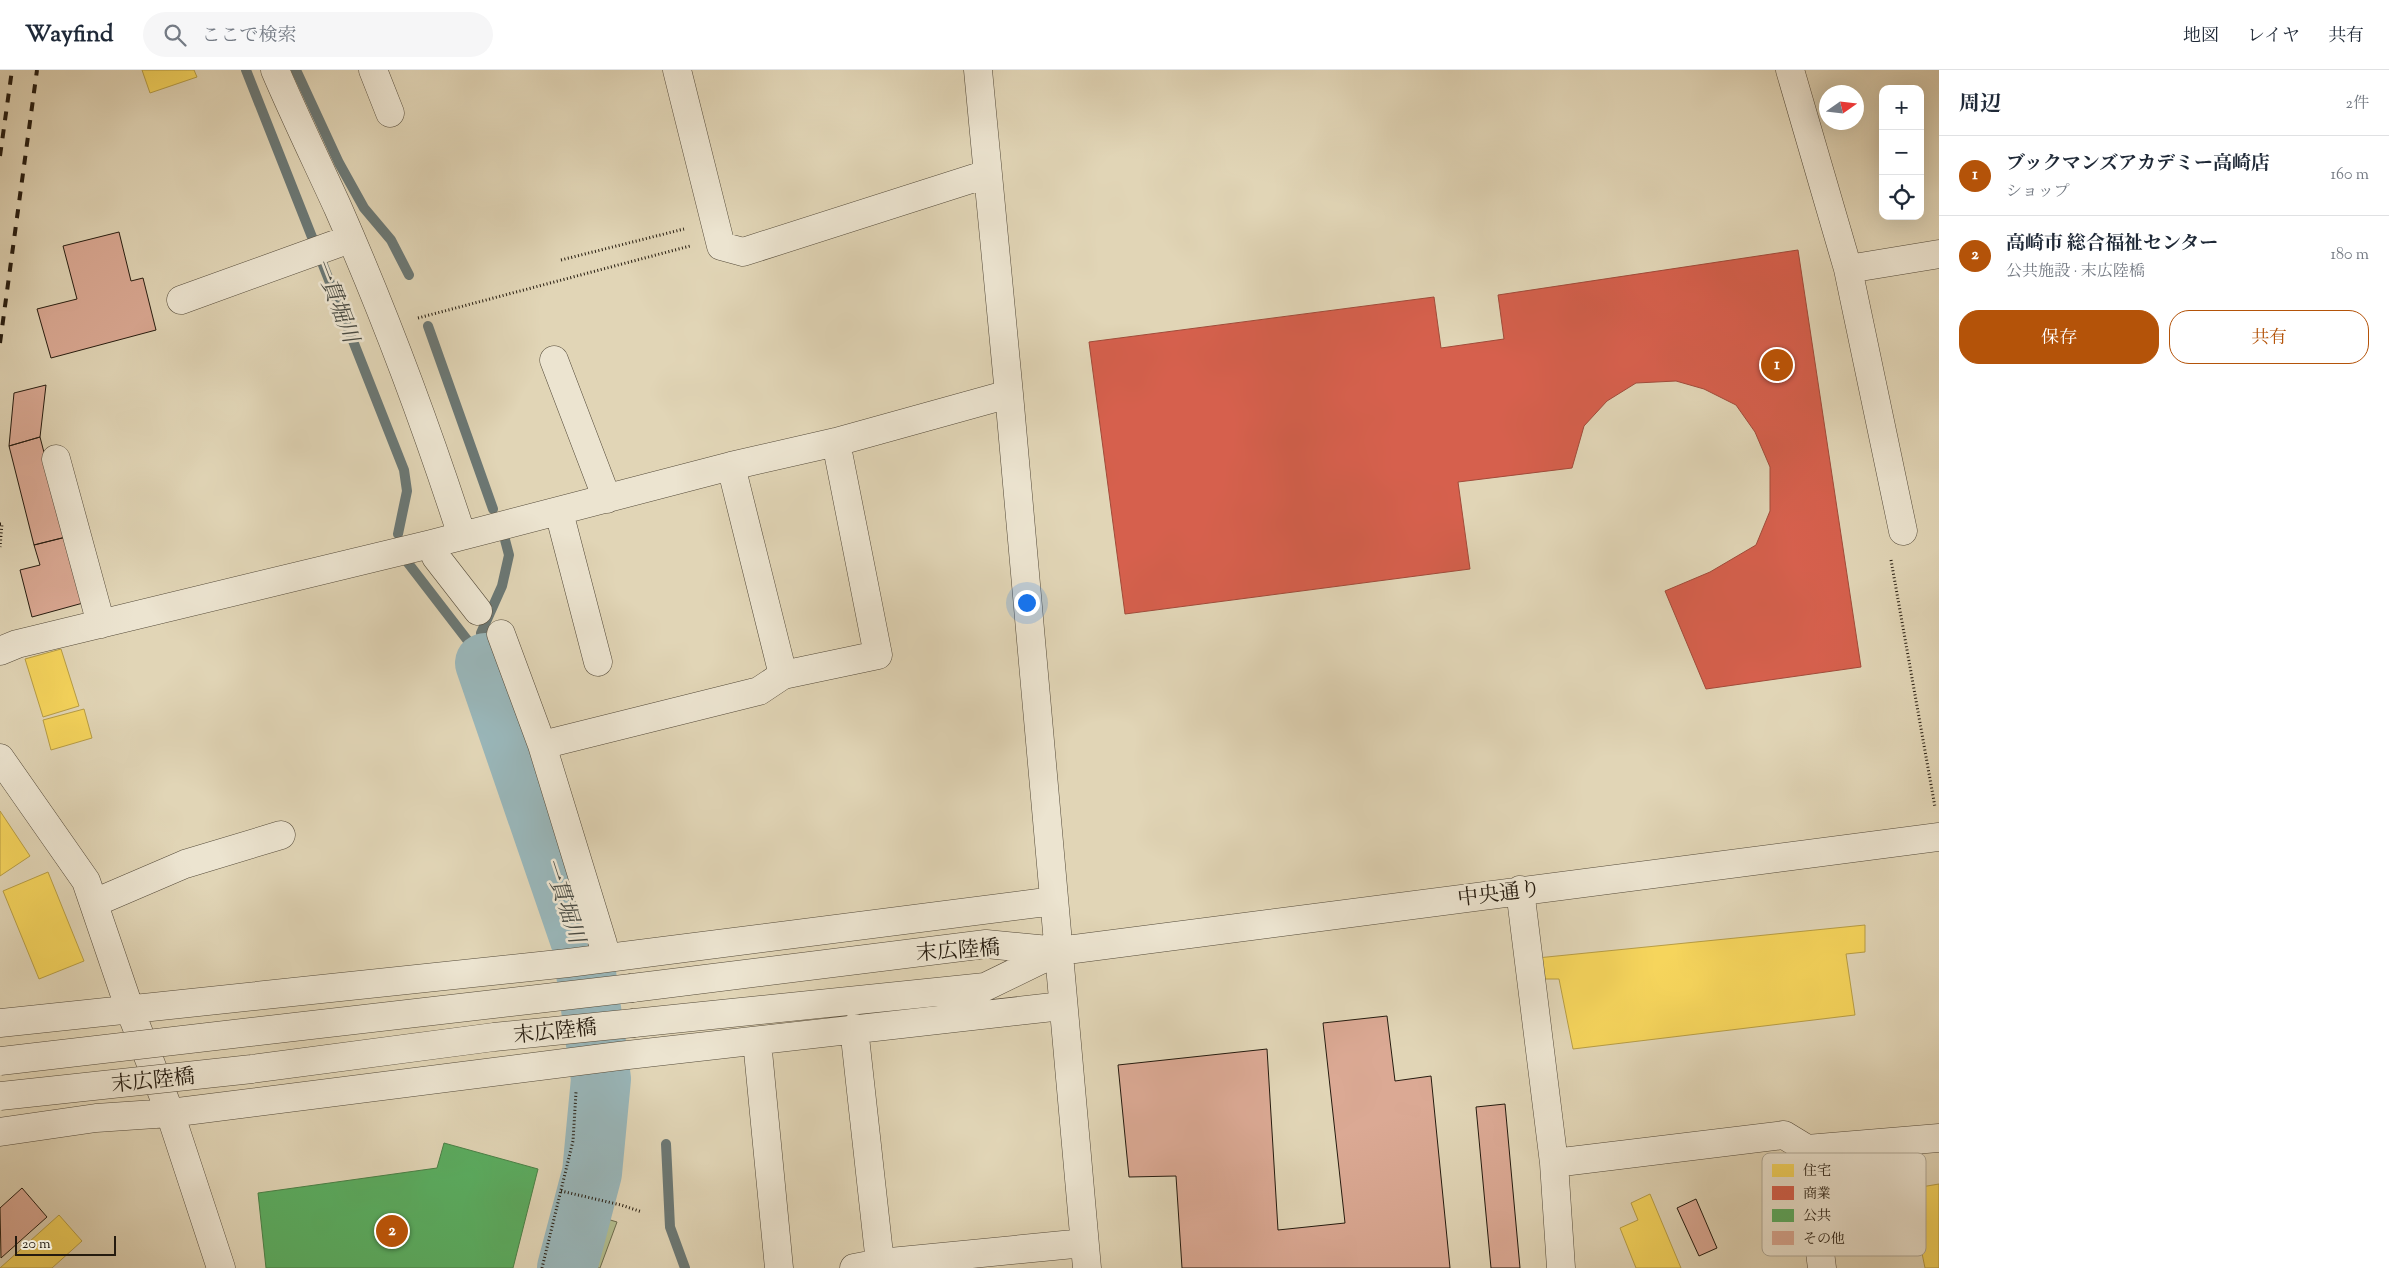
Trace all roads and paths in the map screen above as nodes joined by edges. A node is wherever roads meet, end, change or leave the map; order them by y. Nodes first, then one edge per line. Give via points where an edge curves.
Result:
1 (275, 70) edge
2 (373, 70) edge
3 (677, 70) edge
4 (978, 70) edge
5 (1790, 70) edge
6 (390, 113) dead end
7 (987, 174) junction
8 (718, 234) junction
9 (343, 242) junction
10 (1939, 254) edge
11 (561, 260) dead end
12 (1848, 269) junction
13 (181, 300) dead end
14 (386, 325) junction
15 (554, 360) dead end
16 (1009, 394) junction
17 (836, 442) junction
18 (56, 459) dead end
19 (731, 466) junction
20 (607, 499) junction
21 (559, 512) junction
22 (0, 524) edge
23 (1903, 531) joint
24 (462, 536) junction
25 (431, 544) junction
26 (0, 548) edge
27 (478, 611) dead end
28 (101, 624) junction
29 (501, 634) dead end
30 (0, 651) edge
31 (598, 662) dead end
32 (783, 675) junction
33 (542, 745) junction
34 (0, 758) edge
35 (1936, 808) dead end
36 (281, 835) dead end
37 (1939, 837) edge
38 (1520, 890) junction
39 (1054, 902) junction
40 (94, 903) junction
41 (603, 951) junction
42 (1058, 951) junction
43 (1062, 1006) junction
44 (130, 1010) junction
45 (0, 1023) edge
46 (854, 1028) junction
47 (757, 1041) junction
48 (0, 1061) edge
49 (581, 1072) junction
50 (0, 1096) edge
51 (170, 1113) junction
52 (0, 1132) edge
53 (1939, 1138) edge
54 (1807, 1149) junction
55 (1808, 1153) edge
56 (1554, 1163) junction
57 (560, 1191) junction
58 (642, 1212) dead end
59 (1086, 1256) edge
60 (866, 1266) edge
61 (221, 1268) edge
62 (542, 1268) edge
63 (779, 1268) edge
64 (1561, 1268) edge

1 - 9 street via 338,209
2 - 6 street
3 - 8 street
4 - 7 street
5 - 12 street
7 - 8 street via 743,252
7 - 16 street
8 - 11 path
8 - 14 path via 697,244
9 - 13 street
9 - 14 street
10 - 12 street
12 - 23 street
14 - 24 street
15 - 20 street
16 - 17 street
16 - 39 street
17 - 19 street
17 - 32 street via 878,655
18 - 28 street
19 - 20 street
19 - 32 street
20 - 21 street
21 - 24 street
21 - 31 street
22 - 26 path
23 - 35 path via 1887,540
24 - 25 street
25 - 27 street via 436,557
25 - 28 street
28 - 30 street
29 - 33 street
32 - 33 street via 759,690
33 - 41 street
34 - 40 street via 86,881
36 - 40 street via 185,864
37 - 38 street, 中央通り
38 - 42 street, 中央通り
38 - 56 street
39 - 41 street
39 - 42 street
40 - 44 street
41 - 44 street via 568,963
42 - 43 street
42 - 48 street, 末広陸橋, bridge via 986,944
42 - 50 street, 末広陸橋, bridge via 985,987 494,1037 252,1069
43 - 46 street
43 - 59 street
44 - 45 street
44 - 51 street
46 - 47 street
46 - 60 street
47 - 49 street via 619,1056
47 - 63 street
49 - 51 street
49 - 57 path via 573,1140
51 - 52 street via 96,1118
51 - 61 street
53 - 54 street
54 - 55 street
54 - 56 street via 1784,1135
56 - 64 street
57 - 58 path
57 - 62 path
59 - 60 street

